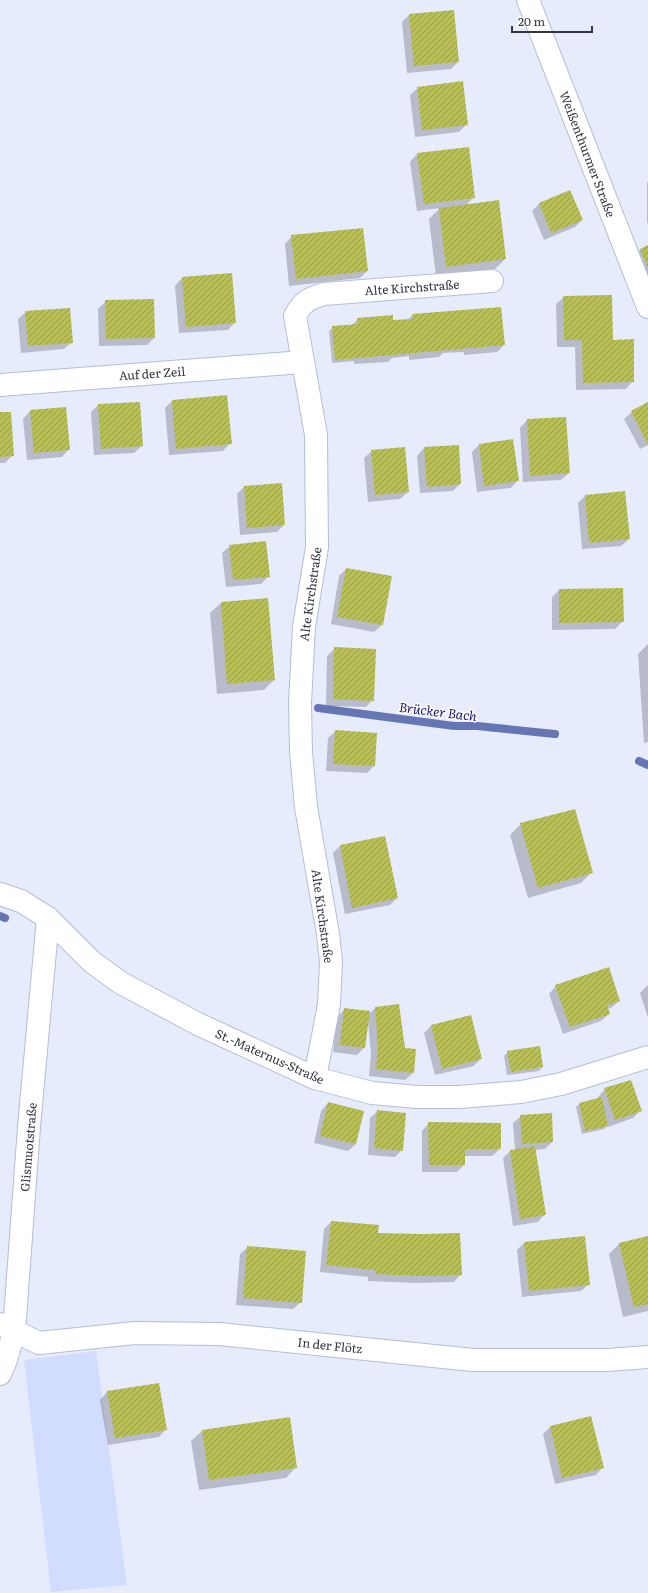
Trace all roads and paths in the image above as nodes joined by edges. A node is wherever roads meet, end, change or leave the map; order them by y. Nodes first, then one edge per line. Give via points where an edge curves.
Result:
1 (528, 0) edge
2 (492, 281) dead end
3 (648, 307) edge
4 (303, 362) junction
5 (0, 384) edge
6 (0, 894) edge
7 (48, 918) junction
8 (648, 1057) edge
9 (315, 1078) junction
10 (7, 1328) edge
11 (648, 1357) edge
12 (0, 1374) edge

1 - 3 street, Weißenthurmer Straße
2 - 4 street, Alte Kirchstraße via 324,294 307,300 295,316
4 - 5 street, Auf der Zeil
4 - 9 street, Alte Kirchstraße via 316,435 317,547 304,627 300,703 301,752 306,807 331,962 329,1004
6 - 7 street, St.-Maternus-Straße via 21,901
7 - 9 street, St.-Maternus-Straße via 92,962 121,983 198,1024
7 - 10 street, Glismuotstraße via 30,1120
8 - 9 street, St.-Maternus-Straße via 561,1084 522,1092 459,1097 418,1097 372,1092
10 - 11 street, In der Flötz via 39,1343 135,1333 219,1334 473,1360 608,1360
10 - 12 street, Glismuotstraße via 6,1360

